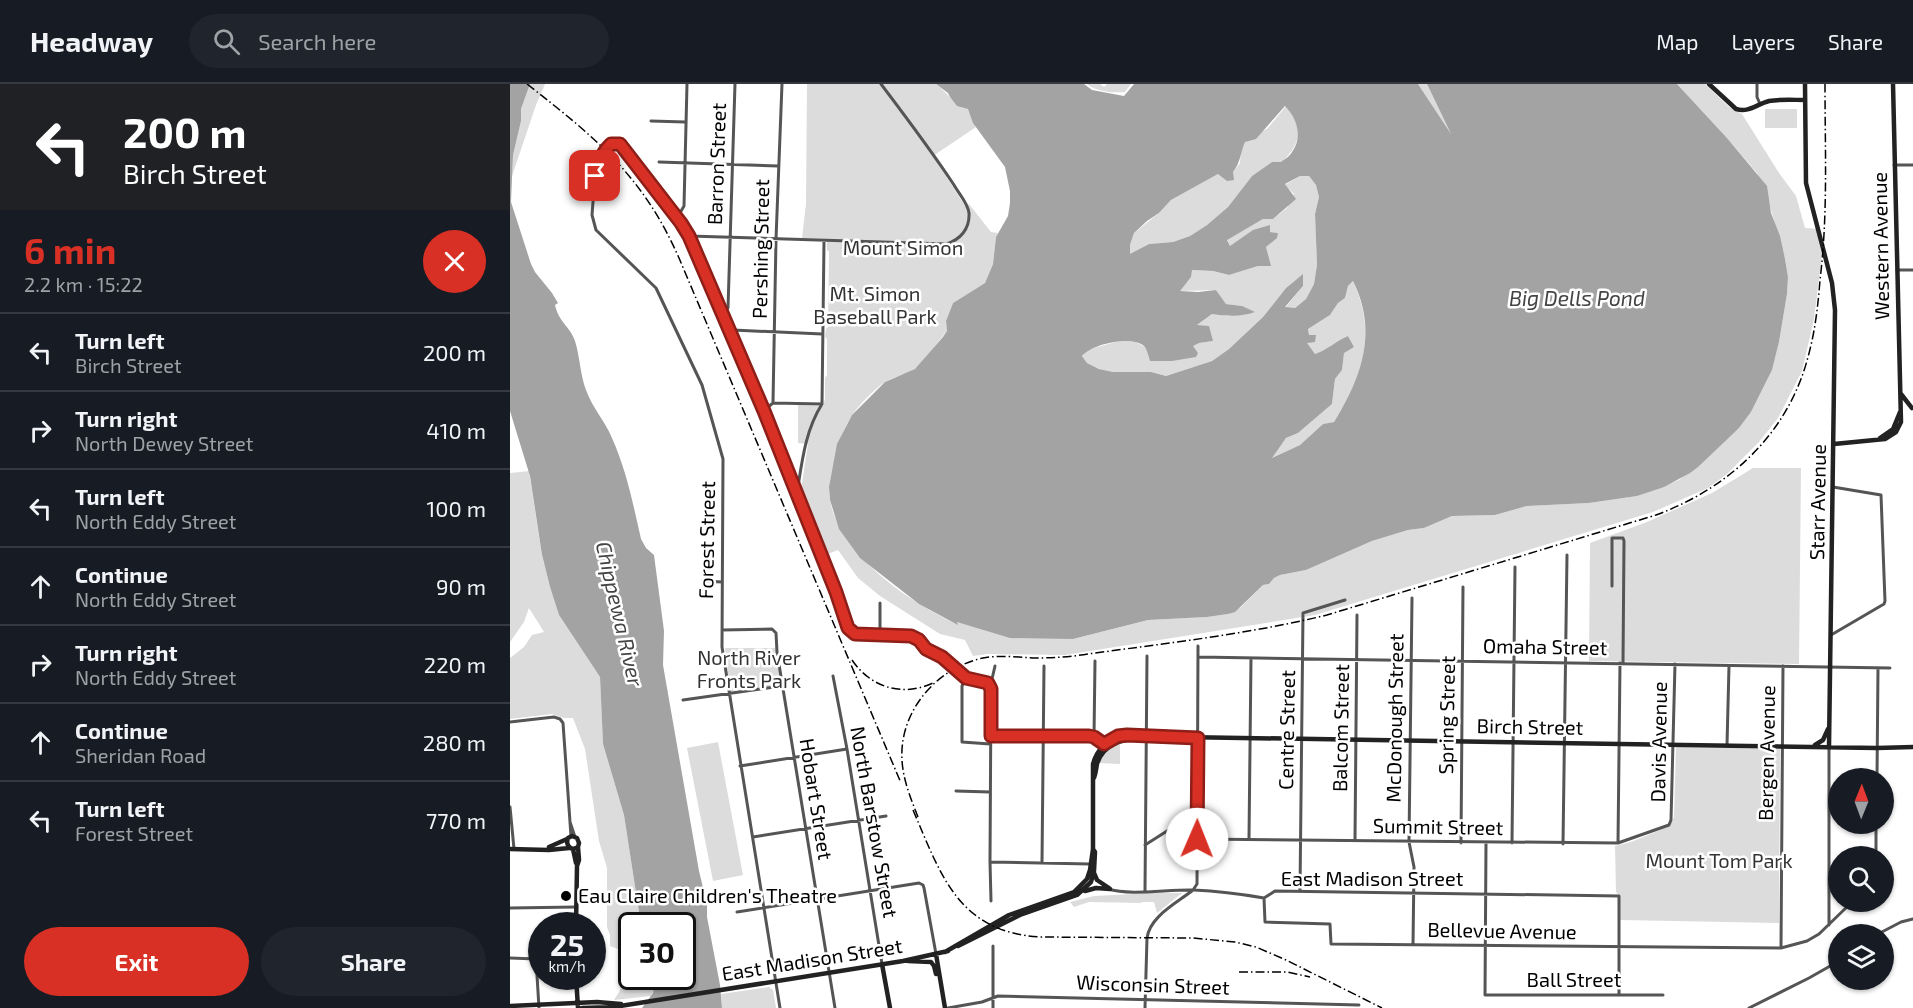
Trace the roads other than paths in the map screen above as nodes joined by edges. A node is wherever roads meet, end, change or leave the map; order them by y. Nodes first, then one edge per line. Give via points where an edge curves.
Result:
1 (687, 84) edge
2 (735, 84) edge
3 (782, 84) edge
4 (881, 84) edge
5 (1710, 84) edge
6 (1757, 84) edge
7 (1805, 84) edge
8 (1893, 84) edge
9 (1802, 100) junction
10 (1760, 104) junction
11 (651, 121) dead end
12 (686, 122) junction
13 (659, 162) dead end
14 (684, 163) junction
15 (731, 165) junction
16 (1894, 165) junction
17 (1913, 165) edge
18 (778, 166) junction
19 (677, 218) junction
20 (689, 236) junction
21 (729, 237) junction
22 (776, 239) junction
23 (824, 241) junction
24 (1897, 270) junction
25 (1913, 270) edge
26 (722, 314) junction
27 (728, 331) junction
28 (774, 332) junction
29 (823, 334) junction
30 (1900, 392) junction
31 (773, 403) junction
32 (822, 404) junction
33 (1901, 407) junction
34 (1912, 408) edge
35 (764, 411) junction
36 (1834, 444) junction
37 (1833, 487) junction
38 (796, 495) junction
39 (1567, 555) dead end
40 (1515, 567) dead end
41 (703, 581) dead end
42 (722, 582) junction
43 (1612, 586) dead end
44 (1463, 587) dead end
45 (1412, 598) dead end
46 (1345, 600) dead end
47 (880, 603) dead end
48 (1357, 615) dead end
49 (722, 630) junction
50 (880, 635) junction
51 (1831, 635) junction
52 (1198, 646) dead end
53 (1147, 656) dead end
54 (1199, 657) junction
55 (1251, 658) junction
56 (1303, 658) junction
57 (1356, 659) junction
58 (1411, 660) junction
59 (1095, 661) dead end
60 (1462, 661) junction
61 (1514, 661) junction
62 (1566, 663) junction
63 (1622, 663) junction
64 (1675, 664) junction
65 (1728, 665) junction
66 (995, 666) dead end
67 (1044, 666) dead end
68 (1783, 666) junction
69 (1831, 668) junction
70 (1878, 668) junction
71 (1890, 668) dead end
72 (833, 676) dead end
73 (966, 678) junction
74 (988, 683) junction
75 (782, 686) junction
76 (730, 693) junction
77 (683, 700) dead end
78 (510, 722) edge
79 (1829, 727) junction
80 (991, 736) junction
81 (1043, 736) junction
82 (1146, 736) junction
83 (1094, 737) junction
84 (1198, 738) junction
85 (1250, 738) junction
86 (1302, 738) junction
87 (1356, 738) junction
88 (1410, 741) junction
89 (1462, 741) junction
90 (1514, 742) junction
91 (1564, 742) junction
92 (1619, 743) junction
93 (991, 744) junction
94 (1673, 744) junction
95 (1726, 745) junction
96 (1106, 746) junction
97 (1782, 746) junction
98 (1812, 746) junction
99 (1829, 747) junction
100 (1913, 747) edge
101 (1877, 748) junction
102 (847, 749) junction
103 (794, 757) junction
104 (740, 766) junction
105 (1877, 768) edge
106 (956, 791) dead end
107 (990, 792) junction
108 (510, 807) edge
109 (1198, 812) junction
110 (886, 816) dead end
111 (859, 820) junction
112 (1671, 820) joint
113 (806, 829) junction
114 (753, 837) junction
115 (571, 838) junction
116 (1197, 839) junction
117 (1249, 839) junction
118 (1300, 840) junction
119 (1355, 840) junction
120 (1409, 842) junction
121 (1461, 843) junction
122 (1486, 843) junction
123 (1512, 843) junction
124 (1618, 843) junction
125 (1563, 844) junction
126 (1145, 845) junction
127 (573, 848) junction
128 (512, 849) edge
129 (546, 849) junction
130 (990, 862) junction
131 (1042, 863) junction
132 (1093, 864) junction
133 (1094, 871) junction
134 (1089, 880) junction
135 (1110, 889) junction
136 (871, 890) junction
137 (1193, 890) junction
138 (1145, 891) junction
139 (1300, 891) junction
140 (1414, 894) junction
141 (1486, 894) junction
142 (1077, 895) junction
143 (1264, 898) junction
144 (817, 899) junction
145 (991, 901) dead end
146 (576, 907) junction
147 (510, 908) edge
148 (764, 908) junction
149 (576, 912) edge
150 (737, 912) dead end
151 (1842, 912) edge
152 (1913, 919) edge
153 (1829, 924) edge
154 (1830, 924) edge
155 (1828, 926) edge
156 (1894, 926) edge
157 (1413, 945) junction
158 (993, 946) dead end
159 (1485, 946) junction
160 (1619, 947) junction
161 (1781, 948) junction
162 (945, 952) junction
163 (936, 954) junction
164 (510, 958) edge
165 (903, 961) junction
166 (882, 964) junction
167 (1828, 967) edge
168 (830, 972) junction
169 (940, 978) junction
170 (775, 981) junction
171 (577, 990) edge
172 (1619, 995) junction
173 (1663, 995) dead end
174 (993, 998) junction
175 (1145, 999) junction
176 (1359, 1005) dead end
177 (510, 1006) edge
178 (540, 1006) edge
179 (579, 1006) edge
180 (780, 1008) edge
181 (835, 1008) edge
182 (890, 1008) edge
183 (946, 1008) edge
184 (993, 1008) edge
185 (1145, 1008) edge
186 (1749, 1008) edge

1 - 12 street
2 - 15 street, Barron Street
3 - 18 street, Pershing Street
4 - 23 street via 967,206 966,227 959,238 946,244
5 - 10 main road via 1736,110 1745,111
6 - 10 street
7 - 9 main road, Starr Avenue
8 - 16 main road, Western Avenue
9 - 10 main road
9 - 36 main road, Starr Avenue via 1806,183 1832,283 1835,310
11 - 12 street
12 - 14 street
13 - 14 street
14 - 15 street
14 - 19 street via 684,206
15 - 18 street
15 - 21 street, Barron Street
16 - 17 street
16 - 24 main road, Western Avenue
18 - 22 street, Pershing Street
19 - 20 street
19 - 42 street, Forest Street via 623,146 609,146 599,160 595,176 592,215 596,230 656,288 702,385 723,459
20 - 21 street
20 - 26 street
21 - 22 street
21 - 26 street, Barron Street via 728,308
22 - 23 street
22 - 28 street, Pershing Street
23 - 29 street
24 - 25 street
24 - 30 main road, Western Avenue
26 - 27 street
27 - 28 street
27 - 35 street
28 - 29 street
28 - 31 street, Pershing Street
29 - 32 street
30 - 33 main road, Western Avenue
30 - 34 main road
31 - 32 street
31 - 35 street
32 - 38 street via 807,434
33 - 34 main road
33 - 36 main road via 1890,432 1878,440
35 - 38 street
36 - 37 main road, Starr Avenue
37 - 51 main road, Starr Avenue
37 - 51 street via 1881,495 1884,604
38 - 50 street via 848,628 855,634
39 - 62 street
40 - 61 street
41 - 42 street
42 - 49 street, Forest Street
43 - 63 street via 1612,538 1623,538
44 - 60 street, Spring Street
45 - 58 street, McDonough Street
46 - 56 street, Centre Street via 1304,614
47 - 50 street
48 - 57 street, Balcom Street
49 - 75 street, Hobart Street via 772,628 776,633
49 - 76 street, Forest Street
50 - 73 street via 911,636
51 - 69 main road, Starr Avenue
52 - 54 street
53 - 82 street
54 - 55 street, Omaha Street
54 - 84 street
55 - 56 street, Omaha Street
55 - 85 street
56 - 57 street, Omaha Street
56 - 86 street, Centre Street
57 - 58 street, Omaha Street
57 - 87 street, Balcom Street
58 - 60 street, Omaha Street
58 - 88 street, McDonough Street
59 - 83 street
60 - 61 street, Omaha Street
60 - 89 street, Spring Street
61 - 62 street, Omaha Street
61 - 90 street
62 - 63 street, Omaha Street
62 - 91 street
63 - 64 street, Omaha Street
63 - 92 street
64 - 65 street, Omaha Street
64 - 94 street, Davis Avenue
65 - 68 street, Omaha Street
65 - 95 street
66 - 74 street
67 - 81 street
68 - 69 street, Omaha Street
68 - 97 street, Bergen Avenue
69 - 70 street, Omaha Street
69 - 79 main road, Starr Avenue
70 - 71 street, Omaha Street
70 - 101 street
72 - 102 street, North Barstow Street
73 - 74 street
73 - 93 street via 962,742
74 - 80 street
75 - 76 street
75 - 103 street, Hobart Street
76 - 77 street
76 - 104 street, Forest Street
78 - 115 street via 554,717 563,723
79 - 98 main road via 1821,742
79 - 99 main road, Starr Avenue
80 - 81 street
80 - 93 street
81 - 83 street
81 - 131 street
82 - 84 main road, Birch Street
82 - 96 main road, Birch Street
82 - 126 street
83 - 96 street
84 - 85 main road, Birch Street
84 - 109 street
85 - 86 main road, Birch Street
85 - 117 street
86 - 87 main road, Birch Street
86 - 118 street, Centre Street
87 - 88 main road, Birch Street
87 - 119 street, Balcom Street
88 - 89 main road, Birch Street
88 - 120 street, McDonough Street
89 - 90 main road, Birch Street
89 - 121 street, Spring Street
90 - 91 main road, Birch Street
90 - 123 street
91 - 92 main road, Birch Street
91 - 125 street
92 - 94 main road, Birch Street
92 - 124 street
93 - 107 street
94 - 95 main road, Birch Street
94 - 112 street, Davis Avenue
95 - 97 main road, Birch Street
96 - 132 main road via 1094,778
97 - 98 main road, Birch Street
97 - 161 street, Bergen Avenue
98 - 99 main road, Birch Street
99 - 101 main road, Birch Street
99 - 153 street, Starr Avenue
100 - 101 main road, Birch Street
101 - 105 street
102 - 103 street
102 - 111 street, North Barstow Street
103 - 104 street
103 - 113 street, Hobart Street
104 - 114 street, Forest Street
106 - 107 street
107 - 130 street
108 - 128 street
109 - 116 street
109 - 126 street
110 - 111 street
111 - 113 street
111 - 136 street, North Barstow Street
112 - 124 street, Summit Street via 1668,825
113 - 114 street
113 - 144 street, Hobart Street
114 - 148 street, Forest Street
115 - 127 main road
115 - 127 main road via 578,840
115 - 129 main road
116 - 117 street, Summit Street
116 - 137 street via 1197,884
117 - 118 street, Summit Street
118 - 119 street, Summit Street
118 - 139 street, Centre Street
119 - 120 street, Summit Street
120 - 121 street, Summit Street
120 - 140 street, McDonough Street
121 - 122 street, Summit Street
122 - 123 street, Summit Street
122 - 141 street
123 - 125 street, Summit Street
124 - 125 street, Summit Street
126 - 138 street
127 - 129 main road
127 - 146 main road via 577,866
128 - 129 main road
130 - 131 street
130 - 145 street
131 - 132 street
132 - 133 main road
132 - 134 main road
133 - 134 main road
133 - 135 main road via 1097,880
134 - 135 street, East Madison Street
134 - 142 main road, East Madison Street
134 - 162 main road, East Madison Street via 1074,892 1009,915
135 - 138 street, East Madison Street
135 - 142 main road via 1092,888
136 - 144 street
136 - 163 street via 923,885
136 - 166 street, North Barstow Street
137 - 138 street, East Madison Street
137 - 143 street, East Madison Street
137 - 175 street via 1149,927
139 - 140 street, East Madison Street
139 - 143 street, East Madison Street via 1275,891
140 - 141 street, East Madison Street
140 - 157 street, McDonough Street
141 - 159 street
141 - 160 street, East Madison Street via 1619,896
142 - 162 main road, East Madison Street via 1020,915
143 - 157 street, Bellevue Avenue via 1264,922 1330,924 1331,944
144 - 148 street
144 - 168 street, Hobart Street
146 - 147 street
146 - 149 main road
148 - 150 street
148 - 170 street, Forest Street
151 - 154 street, Bellevue Avenue
152 - 156 street
155 - 161 street, Bellevue Avenue via 1807,941
157 - 159 street, Bellevue Avenue
158 - 174 street
159 - 160 street, Bellevue Avenue
159 - 172 street, Ball Street via 1485,995
160 - 161 street, Bellevue Avenue
160 - 172 street
162 - 163 main road, East Madison Street
163 - 165 main road, East Madison Street
163 - 169 main road
164 - 178 street via 536,959
165 - 166 main road, East Madison Street
165 - 169 main road via 929,962
166 - 168 main road, East Madison Street
166 - 182 main road, North Barstow Street
167 - 186 street
168 - 170 main road, East Madison Street
168 - 181 street, Hobart Street
169 - 183 main road
170 - 179 main road, East Madison Street via 624,1004
170 - 180 street, Forest Street
171 - 179 main road
172 - 173 street, Ball Street
174 - 175 street, Wisconsin Street
174 - 183 street, Wisconsin Street
174 - 184 street
175 - 176 street, Wisconsin Street
175 - 185 street
177 - 178 main road, East Madison Street
178 - 179 main road, East Madison Street

